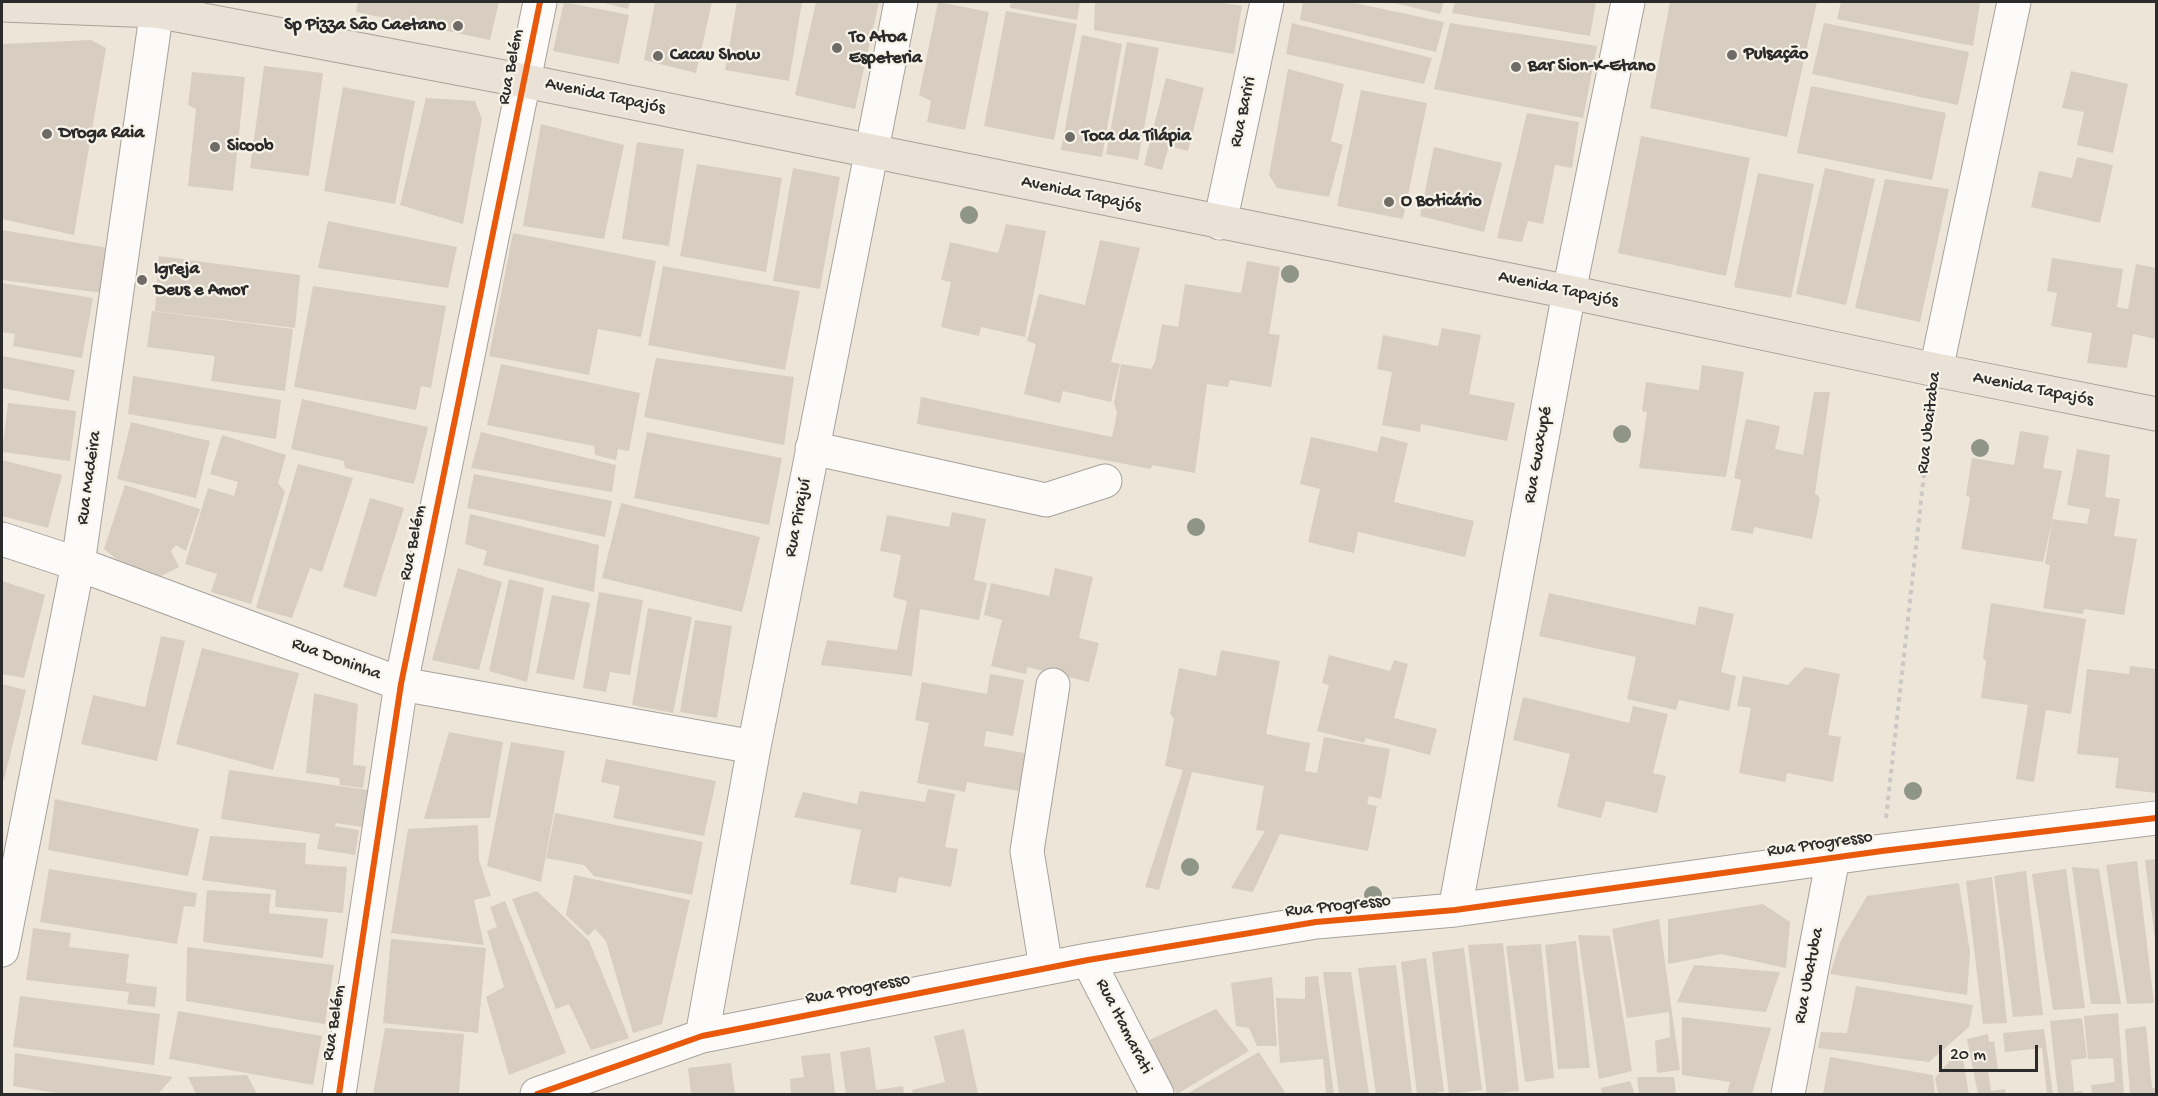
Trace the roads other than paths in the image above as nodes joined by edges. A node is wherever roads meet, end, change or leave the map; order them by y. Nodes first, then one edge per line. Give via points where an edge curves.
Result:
1 (540, 2) edge
2 (901, 2) edge
3 (1267, 2) edge
4 (1628, 2) edge
5 (2014, 2) edge
6 (2, 5) edge
7 (157, 6) edge
8 (525, 81) junction
9 (870, 152) junction
10 (1220, 223) junction
11 (1569, 292) junction
12 (1936, 370) junction
13 (2157, 414) edge
14 (812, 447) junction
15 (1105, 481) dead end
16 (2, 539) edge
17 (78, 564) junction
18 (401, 684) junction
19 (1053, 685) dead end
20 (754, 747) junction
21 (2157, 818) edge
22 (1833, 858) junction
23 (1455, 910) junction
24 (3, 934) edge
25 (1088, 960) junction
26 (1046, 968) junction
27 (702, 1036) junction
28 (339, 1095) edge
29 (537, 1095) edge
30 (1157, 1095) edge
31 (1788, 1095) edge

1 - 8 street, Rua Belém
2 - 9 street, Rua Pirajuí
3 - 10 street, Rua Bariri
4 - 11 street, Rua Guaxupé
5 - 12 street, Rua Ubaitaba
6 - 7 main road, Avenida Tapajós
7 - 8 main road, Avenida Tapajós
7 - 17 street, Rua Madeira
8 - 9 main road, Avenida Tapajós
8 - 18 street, Rua Belém
9 - 10 main road, Avenida Tapajós
9 - 14 street, Rua Pirajuí
10 - 11 main road, Avenida Tapajós
11 - 12 main road, Avenida Tapajós
11 - 23 street, Rua Guaxupé
12 - 13 main road, Avenida Tapajós
14 - 15 street via 1046,500
14 - 20 street, Rua Pirajuí
16 - 17 street, Rua Doninha
17 - 18 street, Rua Doninha
17 - 24 street, Rua Madeira
18 - 20 street, Rua Doninha
18 - 28 street, Rua Belém
19 - 26 street via 1028,851
20 - 27 street, Rua Pirajuí
21 - 22 street, Rua Progresso
22 - 23 street, Rua Progresso
22 - 31 street, Rua Ubatuba
23 - 25 street, Rua Progresso via 1316,922
25 - 26 street, Rua Progresso
25 - 30 street, Rua Itamarati
26 - 27 street, Rua Progresso
27 - 29 street, Rua Progresso

